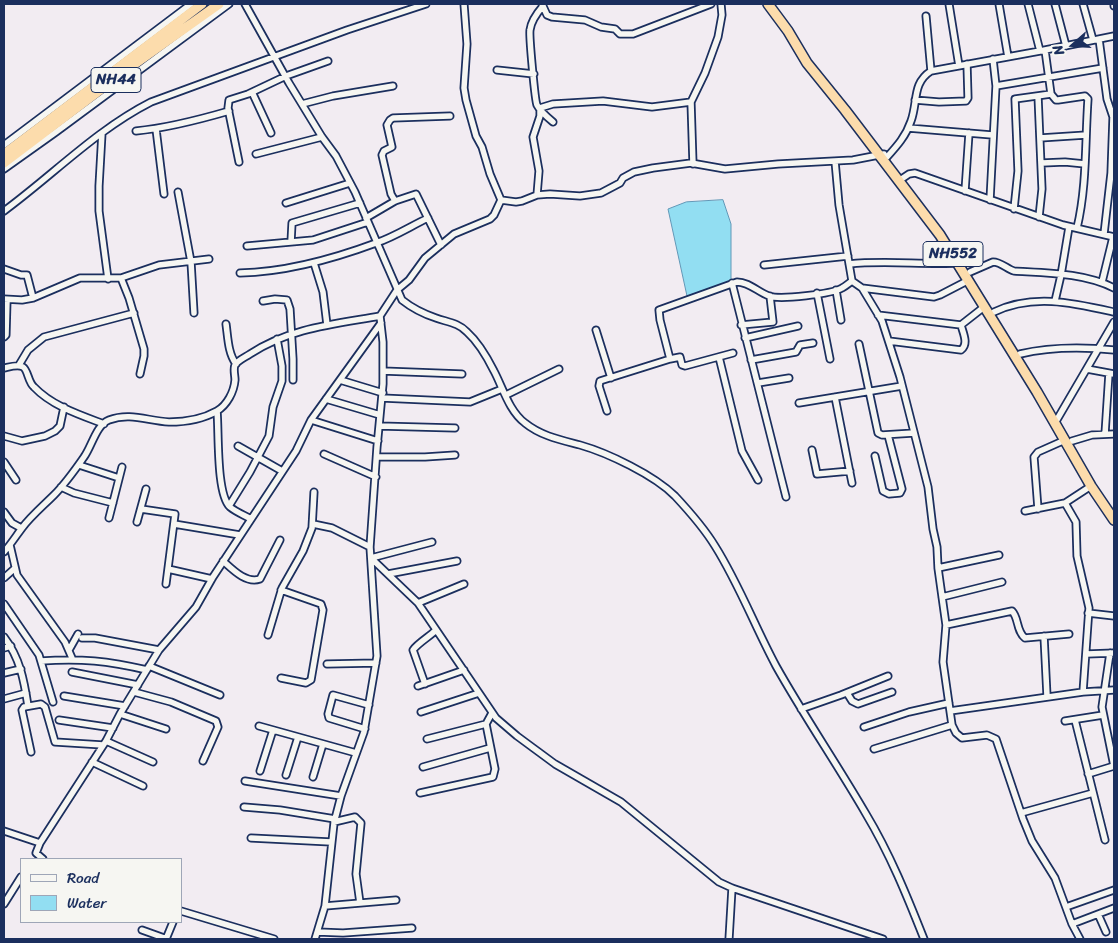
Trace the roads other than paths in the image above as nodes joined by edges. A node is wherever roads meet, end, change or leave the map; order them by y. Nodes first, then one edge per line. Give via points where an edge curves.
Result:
1 (191, 4) edge
2 (202, 4) edge
3 (219, 4) edge
4 (229, 4) edge
5 (245, 4) edge
6 (426, 4) edge
7 (464, 4) edge
8 (711, 4) edge
9 (721, 4) edge
10 (768, 4) edge
11 (774, 4) edge
12 (949, 4) edge
13 (999, 4) edge
14 (1028, 4) edge
15 (1055, 4) edge
16 (1084, 4) edge
17 (542, 5) edge
18 (926, 16) dead end
19 (1114, 36) edge
20 (1096, 40) junction
21 (1066, 46) junction
22 (1043, 51) junction
23 (274, 56) junction
24 (1008, 57) junction
25 (993, 60) junction
26 (328, 61) dead end
27 (967, 64) junction
28 (959, 66) junction
29 (1103, 68) junction
30 (498, 70) dead end
31 (931, 71) junction
32 (534, 74) junction
33 (286, 76) junction
34 (1049, 77) junction
35 (393, 86) dead end
36 (996, 86) junction
37 (252, 92) junction
38 (1051, 94) junction
39 (1038, 96) junction
40 (915, 100) junction
41 (691, 102) junction
42 (302, 104) junction
43 (540, 108) junction
44 (229, 111) junction
45 (450, 116) dead end
46 (553, 122) dead end
47 (908, 128) junction
48 (156, 129) junction
49 (136, 131) dead end
50 (102, 133) junction
51 (271, 133) dead end
52 (969, 133) junction
53 (1086, 134) junction
54 (992, 135) junction
55 (322, 137) junction
56 (1040, 138) junction
57 (7, 152) edge
58 (256, 154) dead end
59 (883, 155) junction
60 (835, 161) junction
61 (238, 162) dead end
62 (4, 163) edge
63 (1042, 163) junction
64 (693, 164) junction
65 (1085, 164) junction
66 (4, 169) edge
67 (903, 178) junction
68 (350, 183) junction
69 (965, 191) junction
70 (178, 192) dead end
71 (164, 194) dead end
72 (537, 194) junction
73 (501, 200) junction
74 (990, 200) junction
75 (395, 201) junction
76 (286, 203) dead end
77 (360, 203) junction
78 (1014, 209) junction
79 (4, 211) edge
80 (1039, 217) junction
81 (428, 218) junction
82 (367, 220) junction
83 (1069, 227) junction
84 (1077, 228) junction
85 (1104, 234) junction
86 (1114, 237) edge
87 (291, 242) junction
88 (377, 243) junction
89 (441, 245) junction
90 (247, 246) dead end
91 (848, 256) junction
92 (209, 259) dead end
93 (191, 262) junction
94 (314, 263) junction
95 (959, 263) junction
96 (849, 264) junction
97 (764, 265) dead end
98 (4, 268) edge
99 (240, 273) dead end
100 (1061, 275) junction
101 (969, 276) junction
102 (121, 278) junction
103 (108, 279) junction
104 (852, 281) junction
105 (1102, 282) junction
106 (732, 283) junction
107 (862, 288) junction
108 (1114, 288) edge
109 (398, 290) junction
110 (836, 290) junction
111 (818, 293) junction
112 (770, 296) junction
113 (33, 298) junction
114 (5, 300) edge
115 (263, 301) dead end
116 (1055, 301) junction
117 (984, 307) junction
118 (134, 312) junction
119 (994, 312) junction
120 (1114, 312) edge
121 (194, 313) dead end
122 (878, 315) junction
123 (380, 320) junction
124 (841, 320) dead end
125 (773, 322) junction
126 (1114, 322) edge
127 (226, 324) dead end
128 (327, 325) junction
129 (742, 325) junction
130 (961, 325) junction
131 (798, 326) dead end
132 (596, 330) dead end
133 (774, 332) junction
134 (291, 334) junction
135 (4, 337) edge
136 (745, 338) junction
137 (278, 339) junction
138 (889, 341) junction
139 (813, 342) dead end
140 (859, 344) dead end
141 (1099, 349) junction
142 (1114, 350) edge
143 (733, 353) dead end
144 (1020, 354) junction
145 (719, 357) junction
146 (670, 359) junction
147 (830, 359) dead end
148 (751, 360) junction
149 (236, 364) junction
150 (18, 366) junction
151 (4, 368) edge
152 (559, 369) dead end
153 (1087, 369) junction
154 (383, 371) junction
155 (1112, 373) edge
156 (140, 374) dead end
157 (462, 374) dead end
158 (611, 378) junction
159 (789, 378) dead end
160 (293, 380) dead end
161 (340, 380) junction
162 (758, 383) junction
163 (902, 386) junction
164 (502, 389) junction
165 (870, 391) junction
166 (382, 395) junction
167 (506, 395) junction
168 (835, 397) junction
169 (326, 399) junction
170 (799, 403) dead end
171 (64, 407) junction
172 (217, 411) junction
173 (607, 412) dead end
174 (380, 415) junction
175 (311, 420) junction
176 (1057, 420) junction
177 (104, 424) junction
178 (379, 426) junction
179 (455, 428) dead end
180 (914, 433) junction
181 (1105, 434) junction
182 (1114, 434) edge
183 (888, 435) junction
184 (4, 436) edge
185 (1069, 440) junction
186 (378, 441) junction
187 (238, 446) dead end
188 (812, 450) dead end
189 (324, 454) dead end
190 (455, 455) dead end
191 (377, 456) junction
192 (875, 456) dead end
193 (257, 457) junction
194 (4, 462) edge
195 (79, 465) junction
196 (122, 467) dead end
197 (282, 471) junction
198 (850, 471) junction
199 (376, 477) junction
200 (120, 478) junction
201 (16, 480) dead end
202 (758, 480) dead end
203 (852, 483) dead end
204 (1091, 486) junction
205 (61, 487) junction
206 (146, 489) dead end
207 (314, 492) dead end
208 (786, 497) dead end
209 (113, 503) junction
210 (1065, 504) junction
211 (229, 506) junction
212 (1038, 508) junction
213 (141, 509) junction
214 (1114, 510) edge
215 (1025, 511) dead end
216 (4, 512) edge
217 (109, 518) dead end
218 (251, 519) junction
219 (1114, 520) edge
220 (137, 522) dead end
221 (174, 524) junction
222 (313, 524) junction
223 (22, 528) junction
224 (240, 535) junction
225 (280, 540) dead end
226 (432, 542) dead end
227 (10, 546) junction
228 (370, 547) junction
229 (4, 552) edge
230 (999, 555) dead end
231 (371, 558) junction
232 (223, 561) junction
233 (457, 561) dead end
234 (938, 568) junction
235 (14, 569) junction
236 (168, 569) junction
237 (388, 574) junction
238 (4, 578) edge
239 (212, 579) junction
240 (1002, 582) dead end
241 (166, 584) dead end
242 (464, 584) dead end
243 (281, 590) junction
244 (942, 597) junction
245 (418, 603) junction
246 (4, 604) edge
247 (1088, 612) junction
248 (1114, 616) edge
249 (946, 624) junction
250 (436, 630) junction
251 (1069, 634) dead end
252 (268, 635) dead end
253 (1044, 636) junction
254 (4, 637) edge
255 (11, 646) junction
256 (4, 648) edge
257 (69, 650) junction
258 (159, 650) junction
259 (1112, 653) edge
260 (1087, 654) junction
261 (72, 658) junction
262 (41, 661) junction
263 (376, 663) junction
264 (327, 664) dead end
265 (148, 668) junction
266 (22, 669) junction
267 (464, 670) junction
268 (72, 672) dead end
269 (4, 673) edge
270 (888, 676) dead end
271 (281, 678) dead end
272 (138, 684) junction
273 (425, 684) junction
274 (418, 686) dead end
275 (1114, 690) edge
276 (1106, 691) junction
277 (134, 692) junction
278 (892, 692) dead end
279 (1083, 692) junction
280 (26, 693) junction
281 (479, 693) junction
282 (847, 693) junction
283 (64, 696) dead end
284 (220, 696) dead end
285 (1047, 696) junction
286 (4, 699) edge
287 (54, 702) dead end
288 (949, 703) junction
289 (369, 705) junction
290 (28, 706) junction
291 (124, 706) junction
292 (801, 709) junction
293 (950, 711) junction
294 (421, 712) dead end
295 (492, 713) junction
296 (120, 714) junction
297 (1103, 715) junction
298 (59, 720) dead end
299 (1075, 720) junction
300 (1064, 721) dead end
301 (486, 724) junction
302 (952, 725) junction
303 (259, 726) dead end
304 (864, 727) dead end
305 (113, 728) junction
306 (364, 728) junction
307 (166, 729) dead end
308 (273, 730) junction
309 (298, 737) junction
310 (427, 739) dead end
311 (105, 743) junction
312 (323, 744) junction
313 (490, 748) junction
314 (874, 749) dead end
315 (31, 752) dead end
316 (356, 754) junction
317 (203, 761) dead end
318 (92, 762) junction
319 (153, 762) dead end
320 (1114, 766) edge
321 (423, 768) dead end
322 (260, 770) dead end
323 (1088, 774) junction
324 (286, 775) dead end
325 (313, 777) dead end
326 (245, 781) dead end
327 (143, 786) dead end
328 (420, 792) dead end
329 (1093, 793) junction
330 (341, 796) junction
331 (244, 807) dead end
332 (1020, 813) junction
333 (334, 821) junction
334 (4, 831) edge
335 (251, 838) dead end
336 (1105, 840) dead end
337 (331, 842) junction
338 (40, 843) junction
339 (36, 853) junction
340 (33, 858) edge
341 (42, 858) edge
342 (20, 879) edge
343 (732, 888) junction
344 (1114, 890) edge
345 (396, 900) dead end
346 (360, 903) junction
347 (4, 904) edge
348 (325, 906) junction
349 (1066, 907) junction
350 (1114, 908) edge
351 (182, 910) edge
352 (1098, 914) junction
353 (173, 923) edge
354 (1072, 924) junction
355 (412, 928) dead end
356 (142, 930) dead end
357 (373, 931) junction
358 (318, 932) junction
359 (1106, 932) dead end
360 (345, 936) edge
361 (167, 939) edge
362 (273, 939) edge
363 (315, 939) edge
364 (371, 939) edge
365 (729, 939) edge
366 (883, 939) edge
367 (924, 939) edge
368 (1078, 939) edge

1 - 57 street
2 - 57 highway, NH44
3 - 57 highway, NH44
4 - 66 street
5 - 23 street
6 - 23 street
7 - 73 street via 468,44 466,100
8 - 17 street via 625,35 585,20 552,17 547,15
9 - 41 street via 718,37
10 - 59 highway, NH552 via 807,63
11 - 59 highway, NH552 via 814,65
12 - 28 street
13 - 24 street
14 - 22 street
15 - 21 street
16 - 20 street
17 - 32 street via 530,29
18 - 31 street
19 - 20 street
20 - 21 street
20 - 29 street
21 - 22 street
22 - 24 street
22 - 34 street
23 - 33 street
23 - 50 street via 151,102
24 - 25 street
25 - 27 street
25 - 36 street
26 - 33 street
27 - 28 street
27 - 40 street via 966,101
28 - 31 street
29 - 34 street
29 - 85 street via 1113,117
30 - 32 street
31 - 40 street via 918,84
32 - 43 street via 535,99
33 - 37 street
33 - 42 street
34 - 36 street
34 - 38 street
35 - 42 street
36 - 54 street
37 - 44 street via 229,100
37 - 51 street
38 - 39 street
38 - 53 street via 1056,100 1087,97
39 - 56 street
39 - 78 street via 1015,99 1018,171
40 - 47 street
41 - 43 street via 652,107 603,101 552,104
41 - 64 street
42 - 55 street
43 - 46 street
43 - 72 street via 533,137 539,171
44 - 48 street
44 - 61 street
45 - 75 street via 396,117 388,122 392,147 382,155
47 - 52 street
47 - 59 street via 904,137
48 - 49 street
48 - 71 street
50 - 79 street
50 - 103 street via 100,212
52 - 54 street
52 - 69 street
53 - 56 street
53 - 65 street
54 - 74 street
55 - 58 street
55 - 68 street
56 - 63 street
57 - 62 highway, NH44
59 - 60 street
59 - 67 highway, NH552
59 - 95 highway, NH552
60 - 64 street via 725,169
60 - 91 street
63 - 65 street
63 - 80 street
64 - 72 street via 634,172 607,190 590,195
65 - 84 street
67 - 69 street via 915,173
67 - 101 highway, NH552 via 938,223
68 - 76 street
68 - 77 street
69 - 74 street
70 - 93 street
72 - 73 street via 522,202
73 - 89 street via 490,219 454,234
74 - 78 street
75 - 81 street via 416,194
75 - 82 street
77 - 82 street
77 - 87 street via 292,224
78 - 80 street
80 - 83 street
81 - 88 street
81 - 89 street
82 - 87 street via 313,240
82 - 88 street
83 - 84 street
83 - 100 street
84 - 85 street
85 - 86 street
86 - 105 street
87 - 90 street
88 - 94 street
88 - 109 street
89 - 109 street via 425,258
91 - 96 street
91 - 97 street
92 - 93 street
93 - 102 street via 159,266
93 - 121 street
94 - 99 street via 267,272
94 - 128 street via 323,292
95 - 96 street
95 - 101 highway, NH552
96 - 104 street
98 - 113 street via 27,275
100 - 101 street via 1014,271 993,262
100 - 105 street
100 - 116 street
101 - 107 street via 934,296
101 - 117 highway, NH552
101 - 119 highway, NH552
102 - 103 street
102 - 118 street
103 - 113 street via 80,278
104 - 107 street
104 - 110 street
105 - 108 street
106 - 112 street via 743,282
106 - 129 street
106 - 146 street via 659,310
107 - 122 street
109 - 123 street
109 - 164 street via 402,300 412,308 451,322 467,332 494,371
110 - 111 street
110 - 124 street
111 - 112 street via 791,298
111 - 147 street
112 - 125 street
113 - 114 street
114 - 135 street
115 - 134 street via 287,300
116 - 119 street via 1017,302
116 - 120 street
117 - 130 street
117 - 176 highway, NH552
118 - 150 street via 44,337 28,350
118 - 156 street via 144,352
119 - 144 highway, NH552
122 - 130 street
122 - 138 street
123 - 128 street
123 - 154 street
123 - 161 street
125 - 129 street
125 - 133 street
126 - 141 street
127 - 149 street via 229,350
128 - 134 street
129 - 136 street
130 - 138 street via 966,342 961,350
131 - 133 street
132 - 158 street
133 - 136 street
134 - 137 street
134 - 160 street
136 - 148 street
137 - 149 street
137 - 193 street via 282,381 269,436
138 - 163 street
139 - 148 street via 800,345 796,352
140 - 165 street
141 - 142 street
141 - 144 street via 1041,349
141 - 153 street
143 - 145 street
144 - 176 highway, NH552
145 - 146 street via 685,366 680,357
145 - 202 street via 742,451
146 - 158 street
148 - 162 street
149 - 172 street via 231,396
150 - 151 street
150 - 171 street via 25,369 28,381 34,387
152 - 167 street
153 - 155 street
153 - 176 street
154 - 157 street
154 - 166 street
155 - 181 street
158 - 173 street via 599,384
159 - 162 street
161 - 166 street
161 - 169 street
162 - 208 street
163 - 165 street
163 - 180 street
164 - 166 street via 470,402
164 - 167 street
165 - 168 street
165 - 183 street via 878,433
166 - 174 street
167 - 292 street via 525,423 553,438 614,457 637,469 673,494 689,511 715,546
168 - 170 street
168 - 198 street
169 - 174 street
169 - 175 street
171 - 177 street
171 - 184 street via 60,426 45,436 22,441
172 - 177 street via 183,421 132,416
172 - 211 street via 218,456
174 - 178 street
175 - 186 street
175 - 197 street
176 - 185 highway, NH552
177 - 195 street
178 - 179 street
178 - 186 street
180 - 183 street
180 - 234 street via 928,487
181 - 182 street
181 - 185 street
183 - 192 street via 902,489 900,492 889,494 883,491
185 - 204 highway, NH552
185 - 212 street via 1034,456
185 - 214 highway, NH552
186 - 191 street
187 - 193 street
188 - 198 street via 817,474
189 - 199 street
190 - 191 street
191 - 199 street
193 - 197 street
193 - 211 street
194 - 201 street
195 - 200 street
195 - 205 street
196 - 200 street
197 - 218 street
198 - 203 street
199 - 228 street
200 - 209 street
204 - 210 street
204 - 219 highway, NH552
205 - 209 street
205 - 223 street
206 - 213 street
207 - 222 street
209 - 217 street
210 - 212 street
210 - 247 street via 1076,522 1077,556
211 - 218 street
212 - 215 street
213 - 220 street
213 - 221 street via 174,513
216 - 223 street via 12,523
218 - 224 street
221 - 224 street
221 - 236 street
222 - 228 street via 332,528
222 - 243 street via 303,551
223 - 227 street
224 - 232 street
225 - 232 street via 260,579 237,574
226 - 231 street
227 - 229 street
227 - 235 street
228 - 231 street
230 - 234 street
231 - 237 street
231 - 263 street
232 - 239 street
233 - 237 street
234 - 244 street
235 - 238 street
235 - 257 street
236 - 239 street
236 - 241 street
237 - 245 street
239 - 258 street via 196,607
240 - 244 street
242 - 245 street
243 - 252 street
243 - 271 street via 322,604 324,610 311,680 306,683
244 - 249 street
245 - 250 street
246 - 262 street via 32,642
247 - 248 street
247 - 260 street
249 - 253 street via 1012,611 1022,637
249 - 288 street via 943,662
250 - 267 street
250 - 273 street via 413,650
251 - 253 street
253 - 285 street
254 - 255 street
255 - 256 street
255 - 266 street
257 - 258 street via 80,636
257 - 261 street
258 - 265 street
259 - 260 street
259 - 276 street
260 - 279 street
261 - 262 street
261 - 265 street
262 - 287 street
263 - 264 street
263 - 289 street
265 - 272 street
265 - 284 street
266 - 269 street
266 - 280 street
267 - 273 street
267 - 281 street
268 - 272 street
270 - 282 street
272 - 277 street
273 - 274 street
275 - 276 street
276 - 279 street
276 - 297 street
277 - 291 street
277 - 317 street via 171,702 216,721 218,726
278 - 282 street via 858,704
279 - 285 street
280 - 286 street
280 - 290 street
281 - 294 street
281 - 295 street
282 - 292 street
283 - 291 street
285 - 293 street
288 - 293 street
288 - 304 street
289 - 306 street
289 - 306 street via 333,695 328,714 329,718
290 - 311 street via 45,706 57,743
290 - 315 street via 22,710
291 - 296 street
292 - 367 street via 871,822 896,870
293 - 302 street
295 - 301 street
295 - 343 street via 524,742 621,802 708,874
296 - 305 street
296 - 307 street
297 - 299 street
297 - 320 street
298 - 305 street
299 - 300 street
299 - 323 street
301 - 310 street
301 - 313 street
302 - 314 street
302 - 332 street via 962,738 987,735 996,739
303 - 308 street
305 - 311 street
306 - 316 street
308 - 309 street
308 - 322 street
309 - 312 street
309 - 324 street
311 - 318 street
311 - 319 street
312 - 316 street
312 - 325 street
313 - 321 street
313 - 328 street via 495,769 493,777
316 - 330 street
318 - 327 street
318 - 338 street
320 - 323 street
323 - 329 street
326 - 330 street
329 - 332 street
329 - 336 street
330 - 333 street
331 - 333 street via 280,810
332 - 349 street via 1032,841 1055,878
333 - 337 street
333 - 346 street via 356,817 361,823 356,874
334 - 338 street
335 - 337 street
337 - 348 street
338 - 339 street
339 - 340 street
339 - 341 street
342 - 347 street
343 - 365 street
343 - 366 street
344 - 349 street
345 - 346 street
346 - 348 street
348 - 358 street
349 - 354 street
350 - 352 street
351 - 362 street
352 - 354 street
352 - 359 street
353 - 361 street
354 - 368 street
355 - 357 street
356 - 361 street
357 - 360 street
357 - 364 street
358 - 360 street
358 - 363 street

